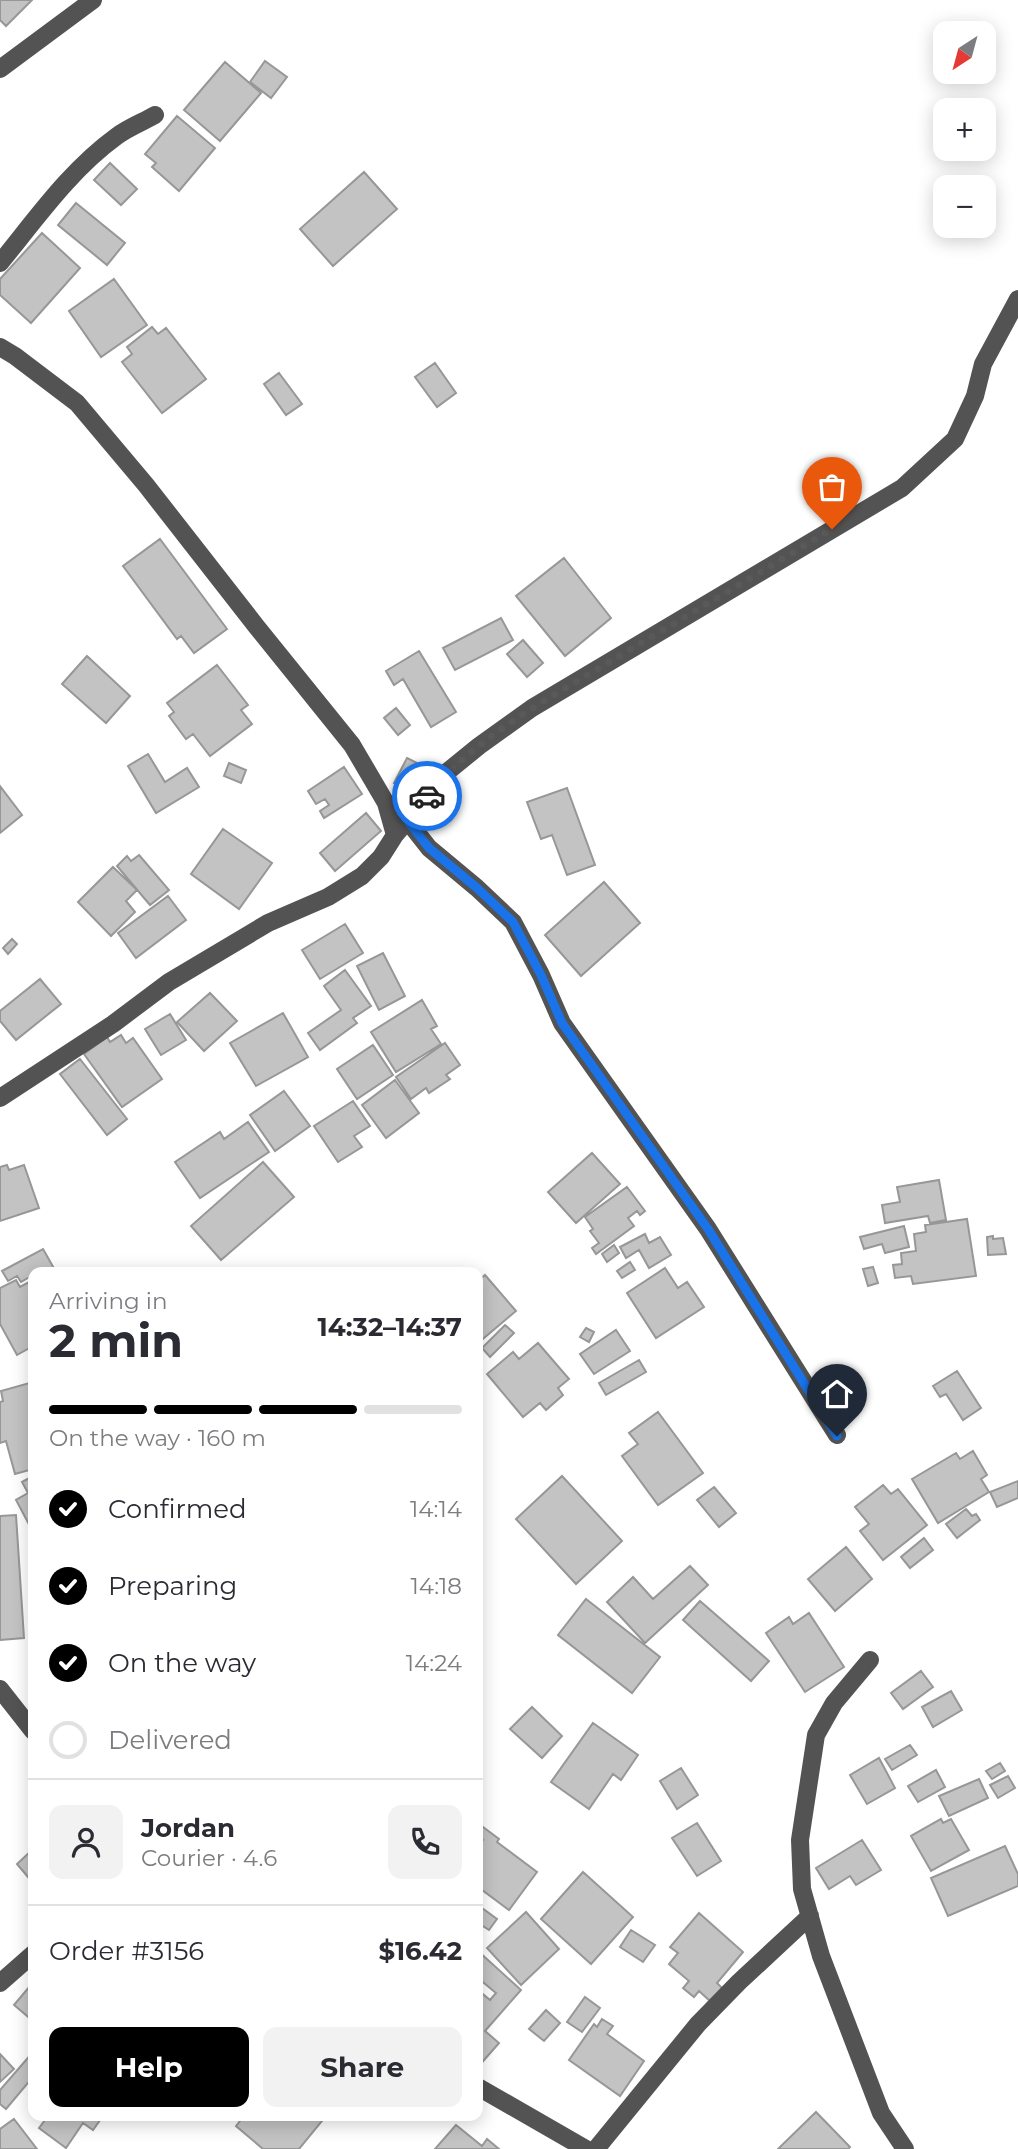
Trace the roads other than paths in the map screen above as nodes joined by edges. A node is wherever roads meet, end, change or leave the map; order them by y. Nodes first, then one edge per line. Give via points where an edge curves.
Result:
1 (93, 0) edge
2 (0, 69) edge
3 (155, 115) dead end
4 (0, 263) edge
5 (1018, 299) edge
6 (0, 347) edge
7 (407, 820) junction
8 (395, 835) junction
9 (0, 1098) edge
10 (837, 1436) dead end
11 (870, 1660) dead end
12 (0, 1689) edge
13 (28, 1725) edge
14 (810, 1916) junction
15 (28, 1958) edge
16 (0, 1983) edge
17 (483, 2090) edge
18 (586, 2149) edge
19 (596, 2149) edge
20 (905, 2149) edge

1 - 2 street
3 - 4 street via 118,135 65,183
5 - 7 street via 983,363 975,396 955,439 901,488 532,708 447,772
6 - 8 street via 77,403 146,485 352,745 386,803
7 - 8 street
7 - 10 street via 429,848 513,922 562,1023 708,1229
8 - 9 street via 362,876 328,897 268,923 169,982
11 - 14 street via 834,1703 817,1735 800,1840 802,1889
12 - 13 street
14 - 19 street via 698,2024
14 - 20 street via 881,2113
15 - 16 street
17 - 18 street

